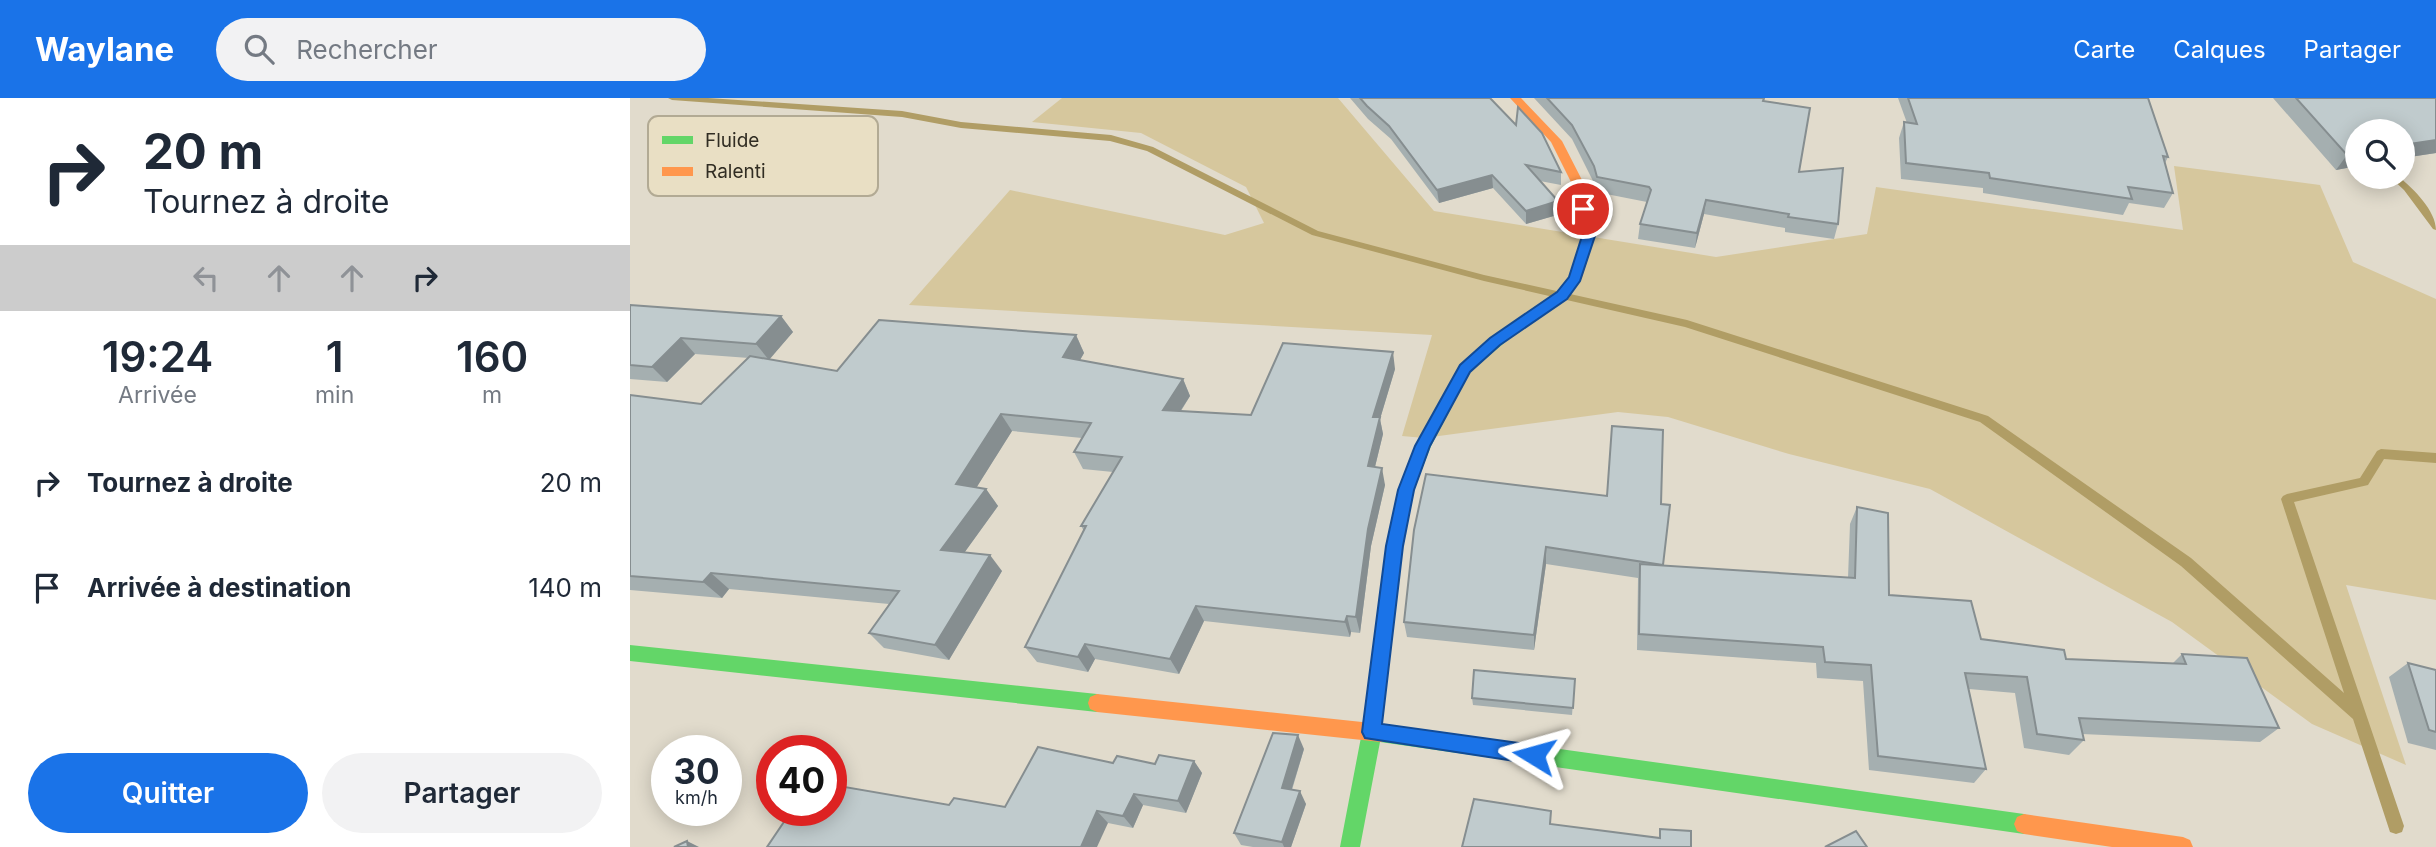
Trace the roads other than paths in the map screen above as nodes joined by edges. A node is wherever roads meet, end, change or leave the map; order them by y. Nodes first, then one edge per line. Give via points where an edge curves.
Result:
1 (1515, 98) edge
2 (630, 653) edge
3 (1372, 732) junction
4 (1350, 847) edge
5 (2183, 847) edge

1 - 3 street via 1556,141 1577,182 1589,236 1575,278 1562,295 1495,341 1465,369 1423,446 1406,490 1394,546
2 - 3 street
3 - 4 street
3 - 5 street

